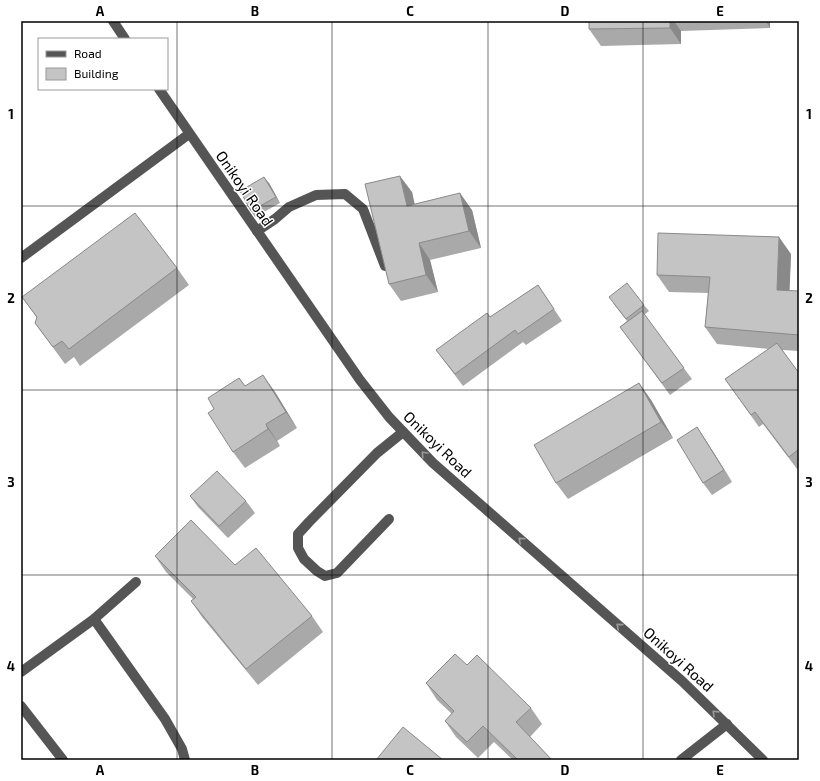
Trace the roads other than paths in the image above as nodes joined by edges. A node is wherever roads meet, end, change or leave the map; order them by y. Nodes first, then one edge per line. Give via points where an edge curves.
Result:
1 (113, 21) edge
2 (125, 38) edge
3 (160, 90) edge
4 (189, 134) junction
5 (256, 231) junction
6 (21, 258) edge
7 (385, 266) edge
8 (403, 432) junction
9 (389, 519) dead end
10 (136, 582) dead end
11 (94, 619) junction
12 (21, 672) edge
13 (21, 706) edge
14 (727, 724) junction
15 (63, 760) edge
16 (185, 760) edge
17 (681, 760) edge
18 (763, 760) edge

1 - 2 street
3 - 4 street, Onikoyi Road
4 - 5 street, Onikoyi Road
4 - 6 street
5 - 7 street via 289,207 316,195 345,194 363,209
5 - 8 street, Onikoyi Road via 360,380
8 - 9 street via 377,453 298,534 298,548 304,559 317,571 325,576 337,573
14 -> 8 street, Onikoyi Road via 682,681 433,463
10 - 11 street
11 - 12 street
11 - 16 street via 165,719 182,749
13 - 15 street
14 - 17 street
14 - 18 street, Onikoyi Road

